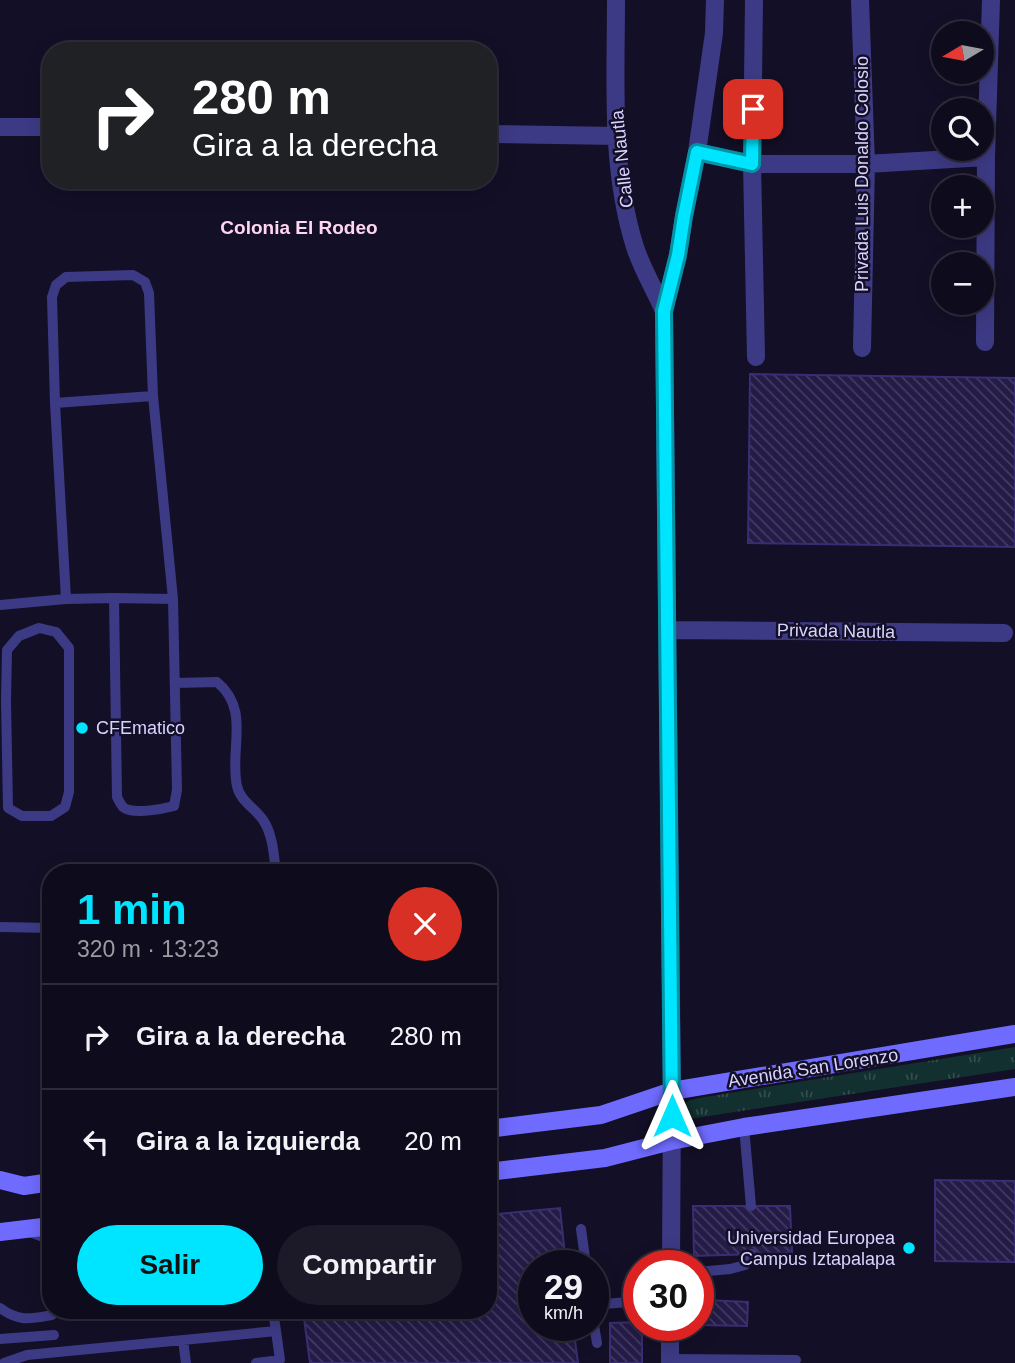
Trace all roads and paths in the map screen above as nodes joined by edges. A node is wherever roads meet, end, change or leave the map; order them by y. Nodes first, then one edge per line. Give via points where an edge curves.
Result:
1 (616, 0) edge
2 (715, 0) edge
3 (754, 0) edge
4 (860, 0) edge
5 (991, 0) edge
6 (988, 98) edge
7 (0, 127) edge
8 (42, 127) edge
9 (497, 134) edge
10 (617, 136) junction
11 (697, 152) junction
12 (931, 160) edge
13 (986, 161) edge
14 (752, 164) junction
15 (866, 164) junction
16 (664, 311) junction
17 (985, 342) dead end
18 (862, 348) dead end
19 (756, 357) dead end
20 (153, 396) junction
21 (55, 403) junction
22 (114, 598) junction
23 (66, 599) junction
24 (173, 599) junction
25 (0, 606) edge
26 (668, 629) junction
27 (1004, 633) dead end
28 (3, 650) edge
29 (175, 683) junction
30 (275, 864) edge
31 (0, 927) edge
32 (42, 928) edge
33 (1015, 1034) edge
34 (1015, 1087) edge
35 (672, 1091) junction
36 (744, 1126) junction
37 (497, 1128) edge
38 (671, 1142) junction
39 (497, 1171) edge
40 (0, 1180) edge
41 (42, 1183) edge
42 (751, 1206) dead end
43 (42, 1227) edge
44 (24, 1229) junction
45 (581, 1229) dead end
46 (0, 1232) edge
47 (42, 1236) edge
48 (584, 1250) edge
49 (671, 1250) edge
50 (752, 1254) dead end
51 (714, 1270) edge
52 (0, 1308) edge
53 (42, 1316) edge
54 (53, 1319) edge
55 (275, 1319) edge
56 (276, 1331) junction
57 (54, 1335) junction
58 (0, 1339) edge
59 (183, 1340) junction
60 (670, 1341) edge
61 (55, 1352) junction
62 (796, 1360) dead end
63 (670, 1361) edge
64 (4, 1363) edge
65 (186, 1363) edge
66 (256, 1363) edge

1 - 10 street, Calle Nautla
2 - 11 street, Calle Nautla
3 - 14 street
4 - 15 street, Privada Luis Donaldo Colosio
5 - 6 street
7 - 8 street
9 - 10 street
10 - 16 street, Calle Nautla via 635,248
11 - 14 street
11 - 16 street, Calle Nautla
12 - 15 street
13 - 17 street
14 - 15 street
14 - 19 street
15 - 18 street, Privada Luis Donaldo Colosio
16 - 26 street, Calle Nautla
20 - 21 lane
20 - 21 lane via 145,282 133,275 66,277 56,285 52,297
20 - 24 lane
21 - 23 lane
22 - 23 lane
22 - 24 lane
22 - 29 lane via 117,797 130,811 174,806
23 - 25 lane
24 - 29 lane
26 - 27 street, Privada Nautla
26 - 35 street, Calle Nautla
28 - 28 lane via 8,808 22,816 51,816 65,807 69,792 69,648 57,632 39,628 19,636
29 - 30 lane via 217,682 227,691 236,710 236,782 240,795 264,821
31 - 32 lane
33 - 35 main road, Avenida San Lorenzo
34 - 36 main road
35 - 37 main road, Avenida San Lorenzo via 601,1115
35 - 38 street, Calle Nautla
36 - 38 main road
36 - 42 lane
38 - 39 main road via 605,1158
38 - 49 street, Calle Nautla
40 - 41 main road via 24,1186
43 - 44 main road
44 - 46 main road
44 - 47 lane
45 - 48 lane
50 - 51 lane via 745,1265
52 - 53 lane via 26,1320
54 - 57 lane
55 - 56 lane
56 - 59 lane
56 - 66 lane via 280,1360
57 - 58 lane
57 - 61 lane
59 - 61 lane
59 - 65 lane
60 - 63 street
61 - 64 lane
62 - 63 lane

